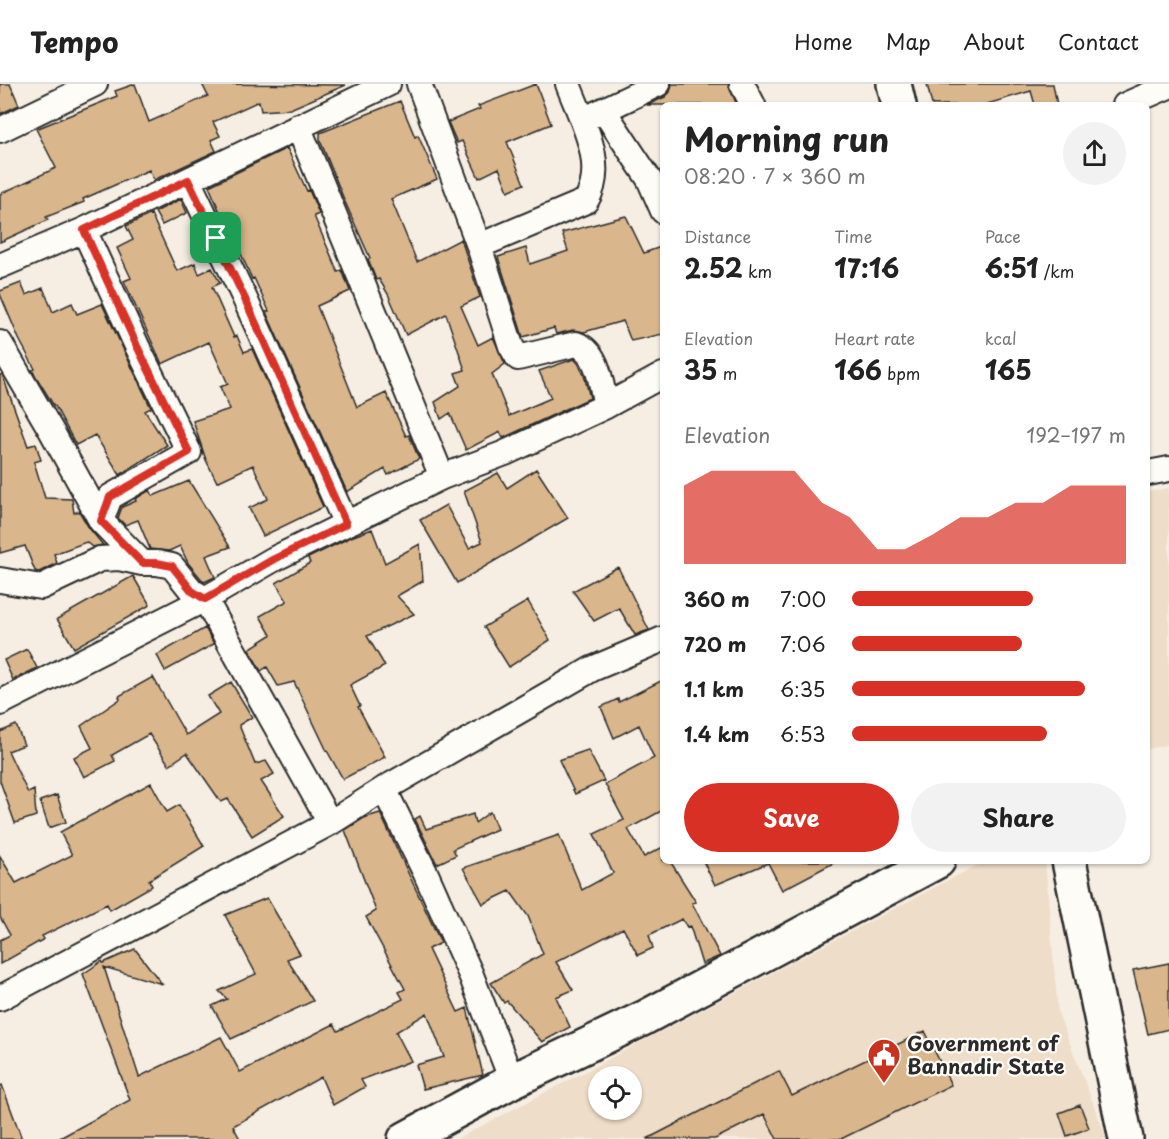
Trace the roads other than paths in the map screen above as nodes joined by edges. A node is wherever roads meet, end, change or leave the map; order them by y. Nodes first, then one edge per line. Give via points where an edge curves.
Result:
1 (95, 84) edge
2 (388, 84) edge
3 (418, 84) edge
4 (568, 84) edge
5 (658, 84) edge
6 (742, 84) edge
7 (894, 84) edge
8 (1169, 86) edge
9 (751, 102) edge
10 (898, 102) edge
11 (1132, 102) edge
12 (604, 111) junction
13 (581, 120) junction
14 (298, 126) junction
15 (0, 129) edge
16 (188, 180) junction
17 (660, 204) edge
18 (84, 230) junction
19 (478, 246) junction
20 (0, 266) edge
21 (0, 342) edge
22 (660, 377) edge
23 (606, 406) junction
24 (1169, 469) edge
25 (1150, 473) edge
26 (442, 477) junction
27 (101, 521) junction
28 (346, 524) junction
29 (142, 563) junction
30 (0, 580) edge
31 (205, 599) junction
32 (660, 640) edge
33 (0, 703) edge
34 (384, 789) junction
35 (330, 823) junction
36 (932, 864) edge
37 (1070, 864) edge
38 (0, 998) edge
39 (512, 1081) junction
40 (405, 1139) edge
41 (1126, 1139) edge

1 - 15 street
2 - 14 street
3 - 19 street
4 - 13 street
5 - 12 street
6 - 9 street
7 - 10 street
8 - 11 street
12 - 13 street
12 - 17 street via 649,179
13 - 19 street via 593,154 595,176 586,201
14 - 16 street
14 - 26 street
16 - 18 street
16 - 28 street
18 - 20 street
18 - 27 street via 189,452 110,497
19 - 23 street via 518,358 576,344 584,347 593,358
21 - 27 street
22 - 23 street
23 - 26 street via 505,453
24 - 25 street
26 - 28 street
27 - 29 street
28 - 31 street
29 - 30 street via 119,558 100,560 41,587
29 - 31 street via 172,566 192,591
31 - 33 street
31 - 35 street
32 - 34 street via 592,669
34 - 35 street
34 - 39 street via 471,975
35 - 38 street
36 - 39 street via 644,1018
37 - 41 street
39 - 40 street

